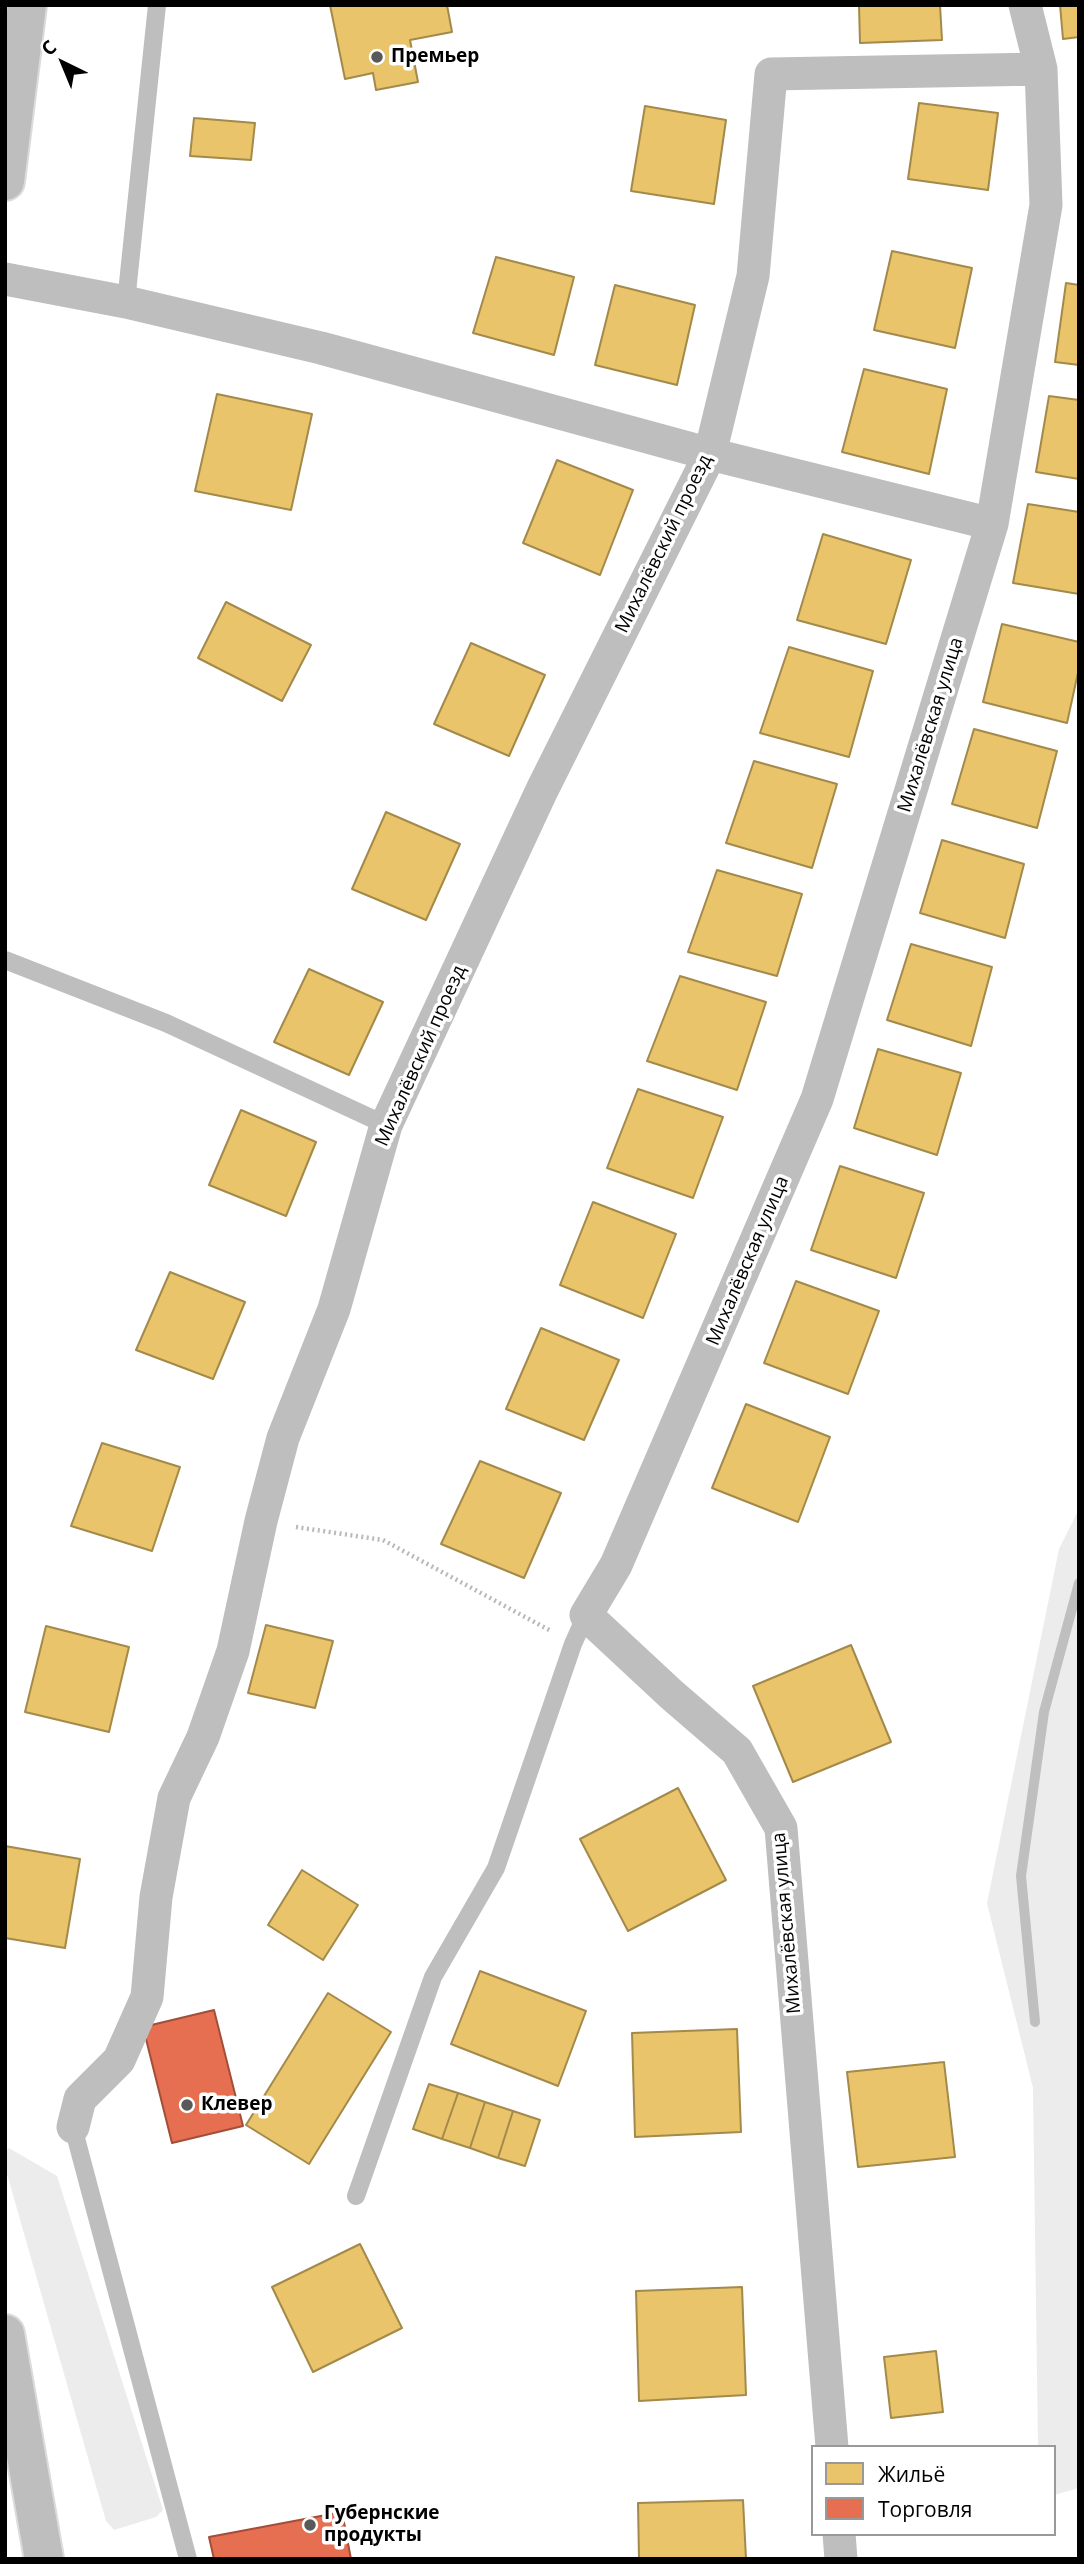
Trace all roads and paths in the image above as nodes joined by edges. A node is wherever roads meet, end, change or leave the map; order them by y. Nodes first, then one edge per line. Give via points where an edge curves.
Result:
1 (27, 5) edge
2 (156, 5) edge
3 (1025, 5) edge
4 (1041, 69) junction
5 (5, 181) edge
6 (5, 279) edge
7 (126, 302) junction
8 (710, 454) junction
9 (992, 524) junction
10 (5, 960) edge
11 (386, 1125) junction
12 (261, 1521) junction
13 (580, 1630) junction
14 (73, 2127) joint
15 (356, 2196) dead end
16 (5, 2334) edge
17 (832, 2445) edge
18 (5, 2450) edge
19 (32, 2489) junction
20 (839, 2536) edge
21 (44, 2559) edge
22 (188, 2559) edge
23 (841, 2559) edge

1 - 5 highway
2 - 7 lane
3 - 4 street, Михалёвская улица
4 - 8 street, Михалёвский проезд via 771,74 753,276
4 - 9 street, Михалёвская улица via 1046,205
6 - 7 street
7 - 8 street via 321,348
8 - 9 street
8 - 11 street, Михалёвский проезд via 542,790
9 - 13 street, Михалёвская улица via 817,1099 616,1565
10 - 11 lane via 166,1023
11 - 12 street, Михалёвский проезд via 334,1309 283,1438
12 - 13 path via 383,1540
12 - 14 street, Михалёвский проезд via 233,1651 203,1737 174,1798 156,1897 147,1997 119,2060 80,2099
13 - 15 lane via 496,1868 433,1976
13 - 17 street, Михалёвская улица via 672,1695 737,1751 781,1828
14 - 22 lane
16 - 19 highway
18 - 19 highway
19 - 21 highway
20 - 23 street

